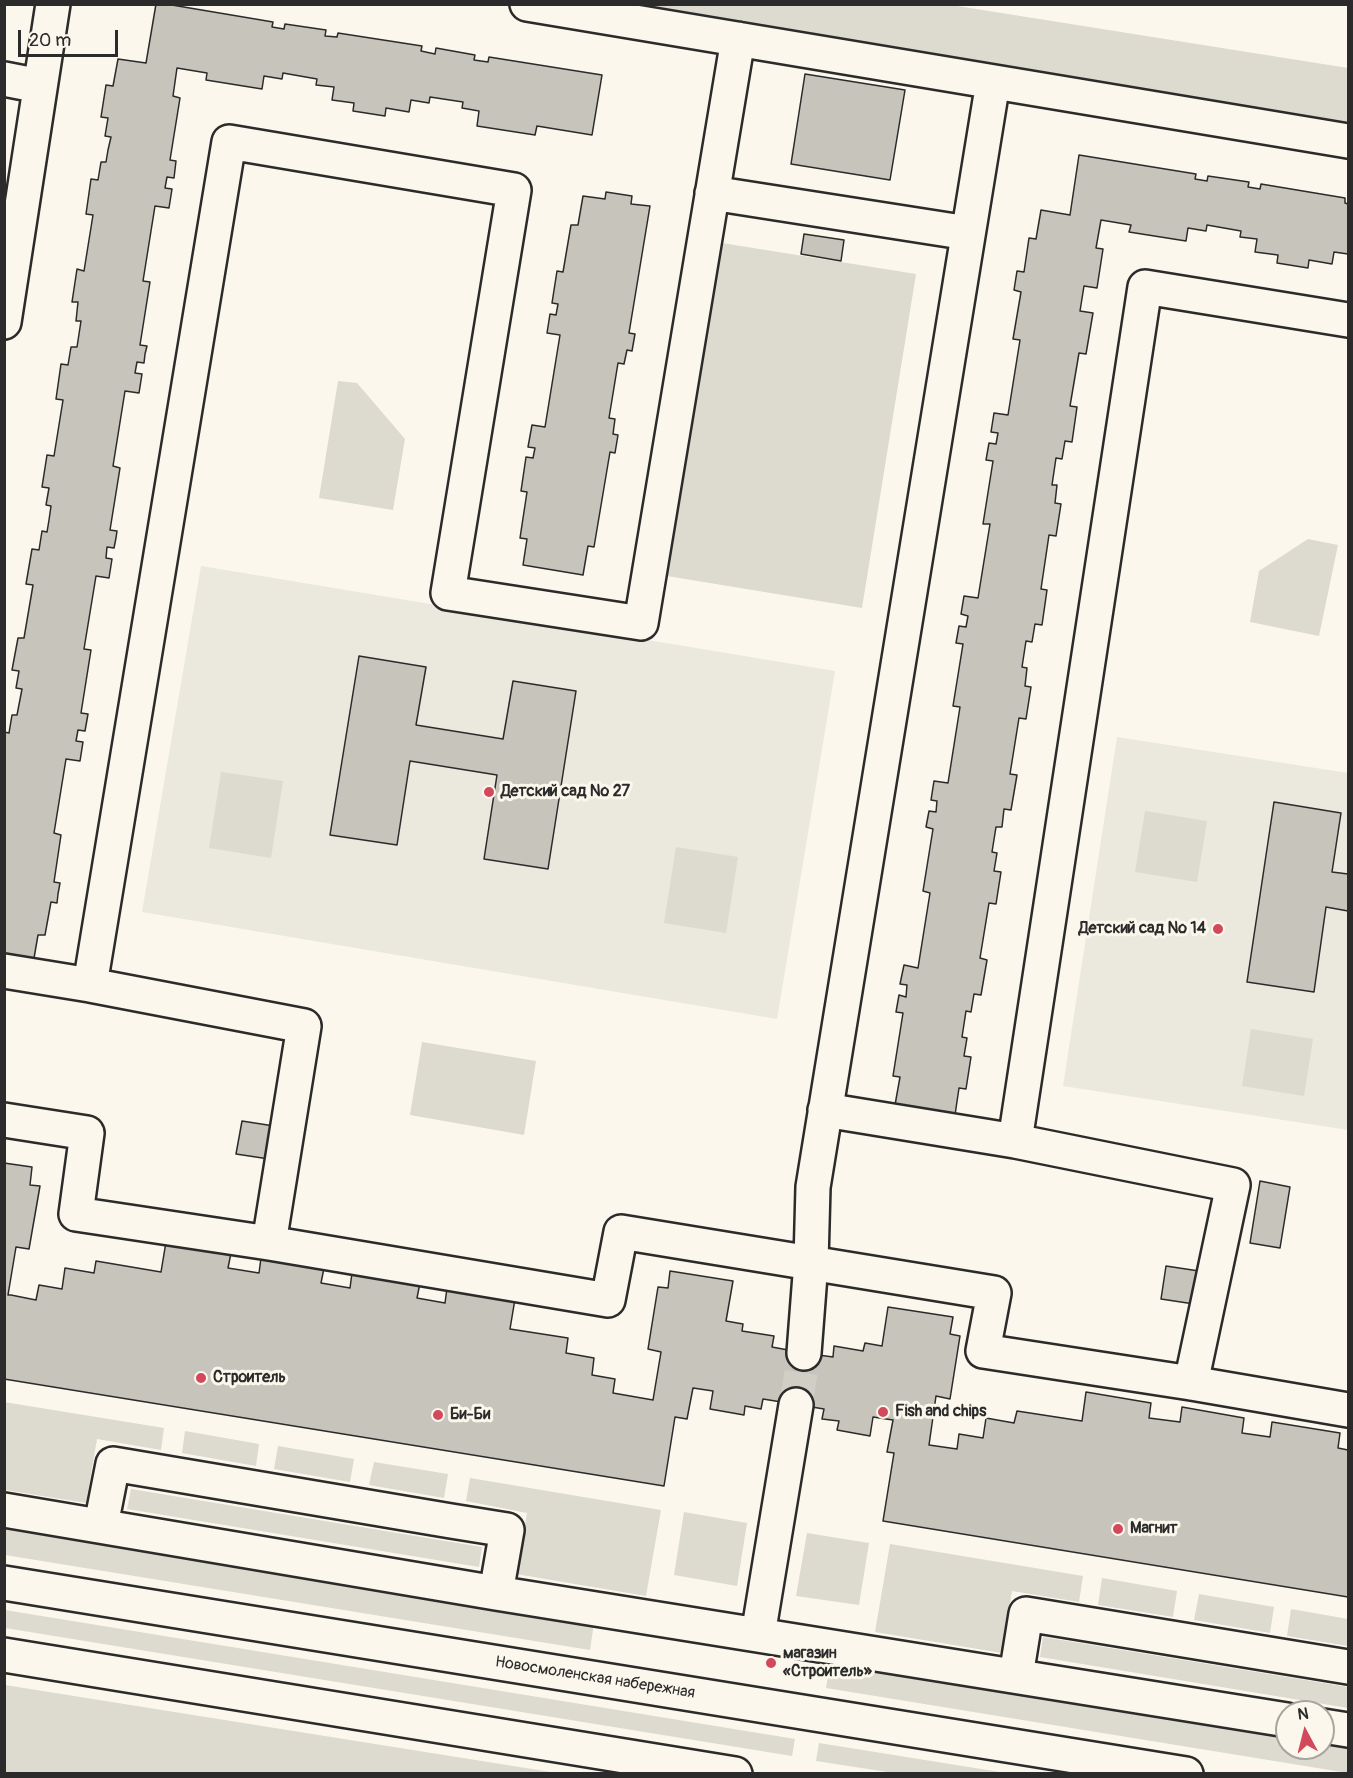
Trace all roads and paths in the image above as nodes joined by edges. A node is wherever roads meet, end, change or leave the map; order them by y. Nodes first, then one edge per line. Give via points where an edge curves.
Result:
1 (53, 4) edge
2 (527, 4) edge
3 (738, 39) junction
4 (4, 80) edge
5 (993, 82) junction
6 (40, 86) junction
7 (1348, 141) edge
8 (712, 193) junction
9 (968, 233) junction
10 (1348, 320) edge
11 (4, 322) edge
12 (4, 970) edge
13 (90, 985) junction
14 (825, 1110) junction
15 (4, 1120) edge
16 (1015, 1141) junction
17 (269, 1244) junction
18 (811, 1262) junction
19 (804, 1353) tunnel mouth
20 (1191, 1383) junction
21 (796, 1405) tunnel mouth
22 (1348, 1410) edge
23 (4, 1510) edge
24 (101, 1525) junction
25 (4, 1583) edge
26 (496, 1593) junction
27 (758, 1635) junction
28 (4, 1654) edge
29 (1348, 1667) edge
30 (1016, 1676) junction
31 (1275, 1718) edge
32 (735, 1773) edge
33 (1186, 1773) edge

1 - 6 street
2 - 3 street
3 - 5 street
3 - 8 street
4 - 6 street
5 - 7 street
5 - 9 street
6 - 11 street
8 - 9 street
8 - 13 street via 640,623 448,592 514,190 229,142
9 - 14 street
10 - 16 street via 1145,287
12 - 13 street
13 - 17 street via 304,1026
14 - 16 street
14 - 18 street via 813,1187
15 - 17 street via 87,1133 76,1214
16 - 20 street via 1233,1185
17 - 18 street via 608,1300 621,1232
18 - 19 street
18 - 20 street via 994,1293 983,1351
20 - 22 street
21 - 27 street
23 - 24 street
24 - 26 street
24 - 26 street via 112,1464 462,1522 507,1530
25 - 33 street, Новосмоленская набережная
26 - 27 street
27 - 30 street
28 - 32 street
29 - 30 street via 1026,1614
30 - 31 street

